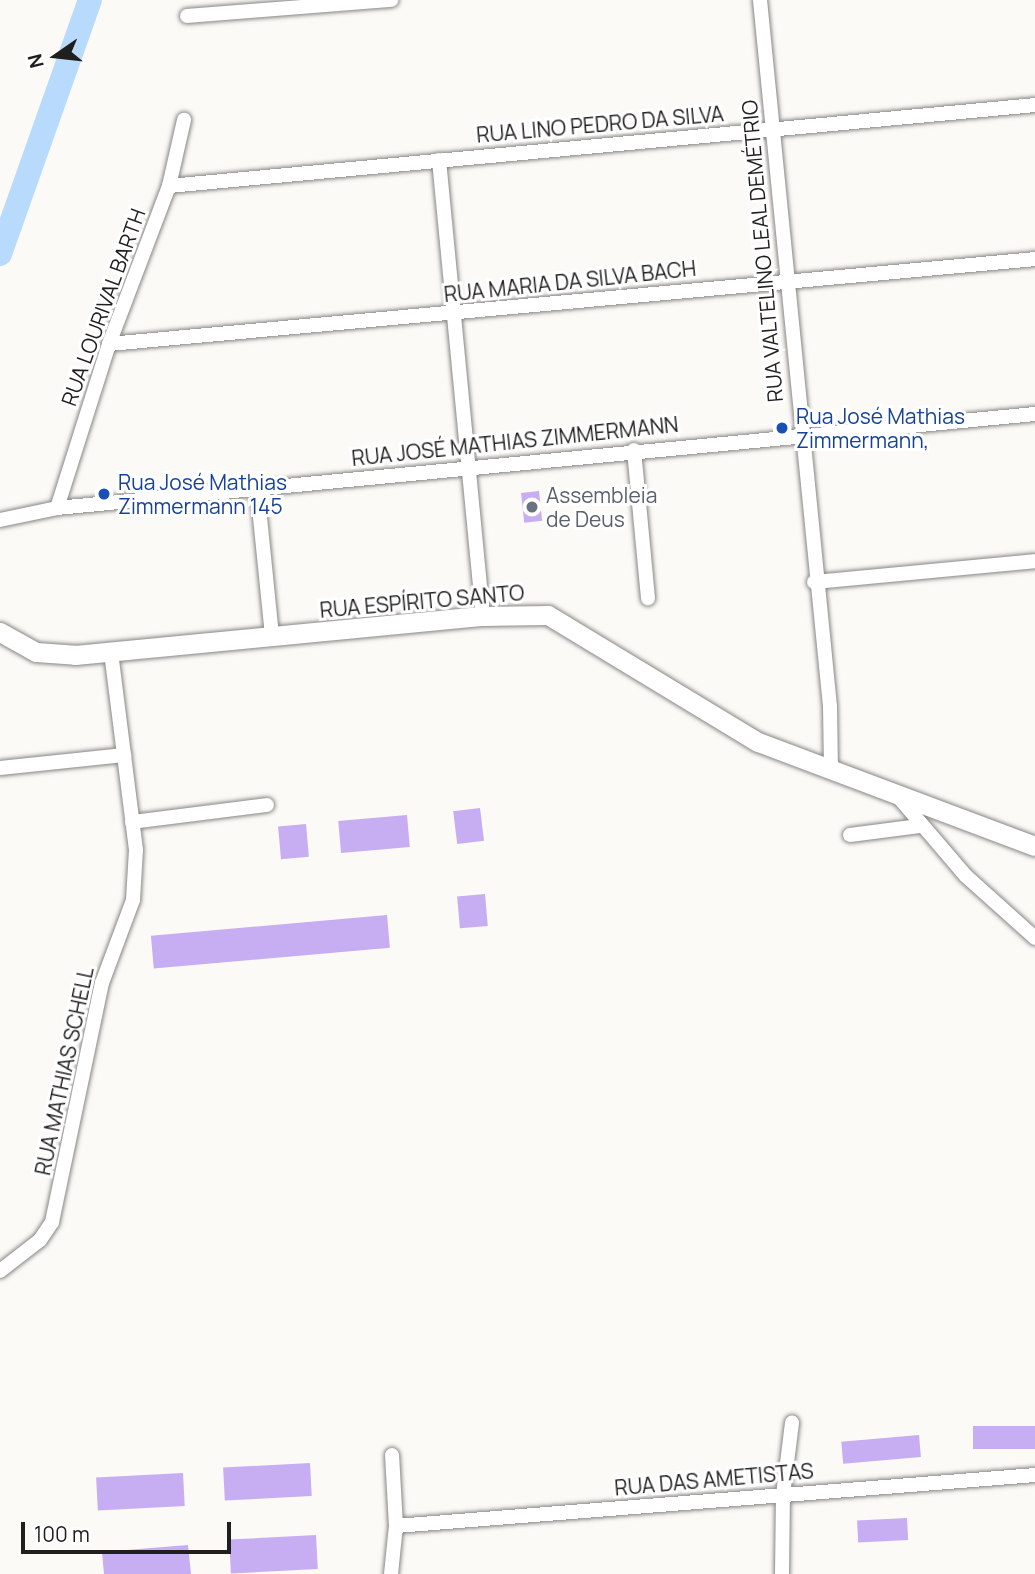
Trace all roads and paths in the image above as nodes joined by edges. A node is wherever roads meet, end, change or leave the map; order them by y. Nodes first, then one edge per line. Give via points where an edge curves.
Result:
1 (391, 0) edge
2 (760, 0) edge
3 (187, 16) dead end
4 (1035, 105) edge
5 (184, 120) dead end
6 (772, 129) junction
7 (439, 160) junction
8 (169, 186) junction
9 (1035, 259) edge
10 (786, 279) junction
11 (455, 315) junction
12 (109, 344) junction
13 (1035, 414) edge
14 (800, 433) junction
15 (634, 450) junction
16 (469, 466) junction
17 (257, 488) junction
18 (57, 508) junction
19 (0, 520) edge
20 (1035, 561) edge
21 (814, 582) junction
22 (648, 598) dead end
23 (483, 617) junction
24 (0, 632) edge
25 (272, 636) junction
26 (111, 652) junction
27 (124, 755) junction
28 (0, 768) edge
29 (831, 769) junction
30 (895, 793) junction
31 (267, 805) dead end
32 (132, 822) junction
33 (919, 827) junction
34 (850, 835) dead end
35 (1035, 846) edge
36 (1035, 938) edge
37 (0, 1271) edge
38 (792, 1423) dead end
39 (393, 1455) dead end
40 (1035, 1475) edge
41 (783, 1495) junction
42 (396, 1526) junction
43 (391, 1574) edge
44 (782, 1574) edge

1 - 3 street
2 - 6 street, RUA VALTELINO LEAL DEMÉTRIO
4 - 6 street, RUA LINO PEDRO DA SILVA
5 - 8 street, RUA LOURIVAL BARTH
6 - 7 street, RUA LINO PEDRO DA SILVA
6 - 10 street, RUA VALTELINO LEAL DEMÉTRIO
7 - 8 street, RUA LINO PEDRO DA SILVA
7 - 11 street
8 - 12 street, RUA LOURIVAL BARTH
9 - 10 street, RUA MARIA DA SILVA BACH
10 - 11 street, RUA MARIA DA SILVA BACH
10 - 14 street, RUA VALTELINO LEAL DEMÉTRIO
11 - 12 street, RUA MARIA DA SILVA BACH
11 - 16 street
12 - 18 street, RUA LOURIVAL BARTH
13 - 14 street, RUA JOSÉ MATHIAS ZIMMERMANN
14 - 15 street, RUA JOSÉ MATHIAS ZIMMERMANN
14 - 21 street, RUA VALTELINO LEAL DEMÉTRIO
15 - 16 street, RUA JOSÉ MATHIAS ZIMMERMANN
15 - 22 street
16 - 17 street, RUA JOSÉ MATHIAS ZIMMERMANN
16 - 23 street
17 - 18 street, RUA JOSÉ MATHIAS ZIMMERMANN
17 - 25 street
18 - 19 street, RUA JOSÉ MATHIAS ZIMMERMANN
20 - 21 street
21 - 29 street, RUA VALTELINO LEAL DEMÉTRIO via 830,706
23 - 25 street, RUA ESPÍRITO SANTO
23 - 29 street, RUA ESPÍRITO SANTO via 537,614 557,619 758,742
24 - 26 street, RUA ESPÍRITO SANTO via 36,652
25 - 26 street, RUA ESPÍRITO SANTO
26 - 27 street, RUA MATHIAS SCHELL
27 - 28 street
27 - 32 street, RUA MATHIAS SCHELL
29 - 30 street, RUA ESPÍRITO SANTO
30 - 33 street
30 - 35 street, RUA ESPÍRITO SANTO
31 - 32 street
32 - 37 street, RUA MATHIAS SCHELL via 137,866 133,900 102,982 55,1211 40,1240
33 - 34 street
33 - 36 street via 991,902
38 - 41 street
39 - 42 street
40 - 41 street, RUA DAS AMETISTAS
41 - 42 street, RUA DAS AMETISTAS
41 - 44 street
42 - 43 street

